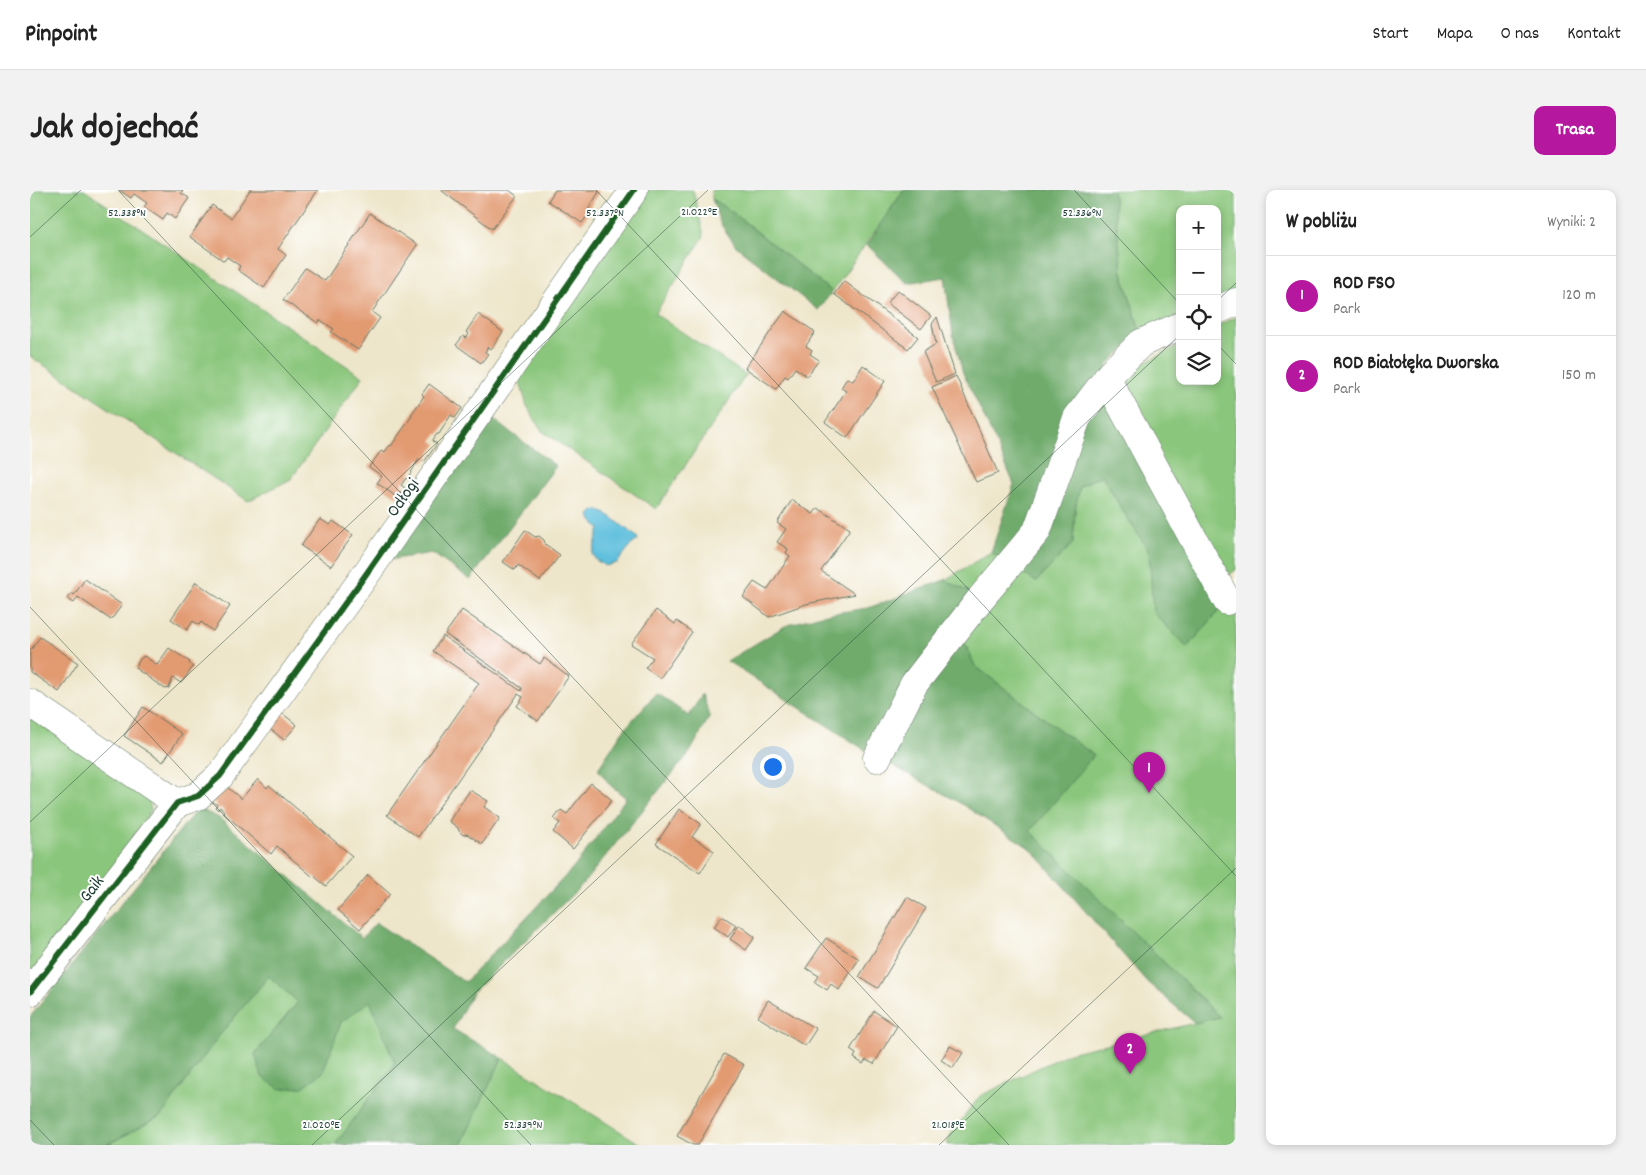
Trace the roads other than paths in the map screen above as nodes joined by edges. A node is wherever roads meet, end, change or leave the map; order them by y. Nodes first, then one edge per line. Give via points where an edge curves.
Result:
1 (634, 190) edge
2 (1236, 302) edge
3 (1221, 308) edge
4 (1176, 328) edge
5 (1107, 379) junction
6 (1227, 601) dead end
7 (30, 703) edge
8 (878, 758) dead end
9 (177, 802) junction
10 (30, 992) edge

1 - 9 street, Odłogi via 391,540 220,776 198,796
2 - 3 street
4 - 5 street via 1141,343
5 - 6 street
5 - 8 street via 1077,418 1037,531 914,684
7 - 9 street
9 - 10 street, Gaik

